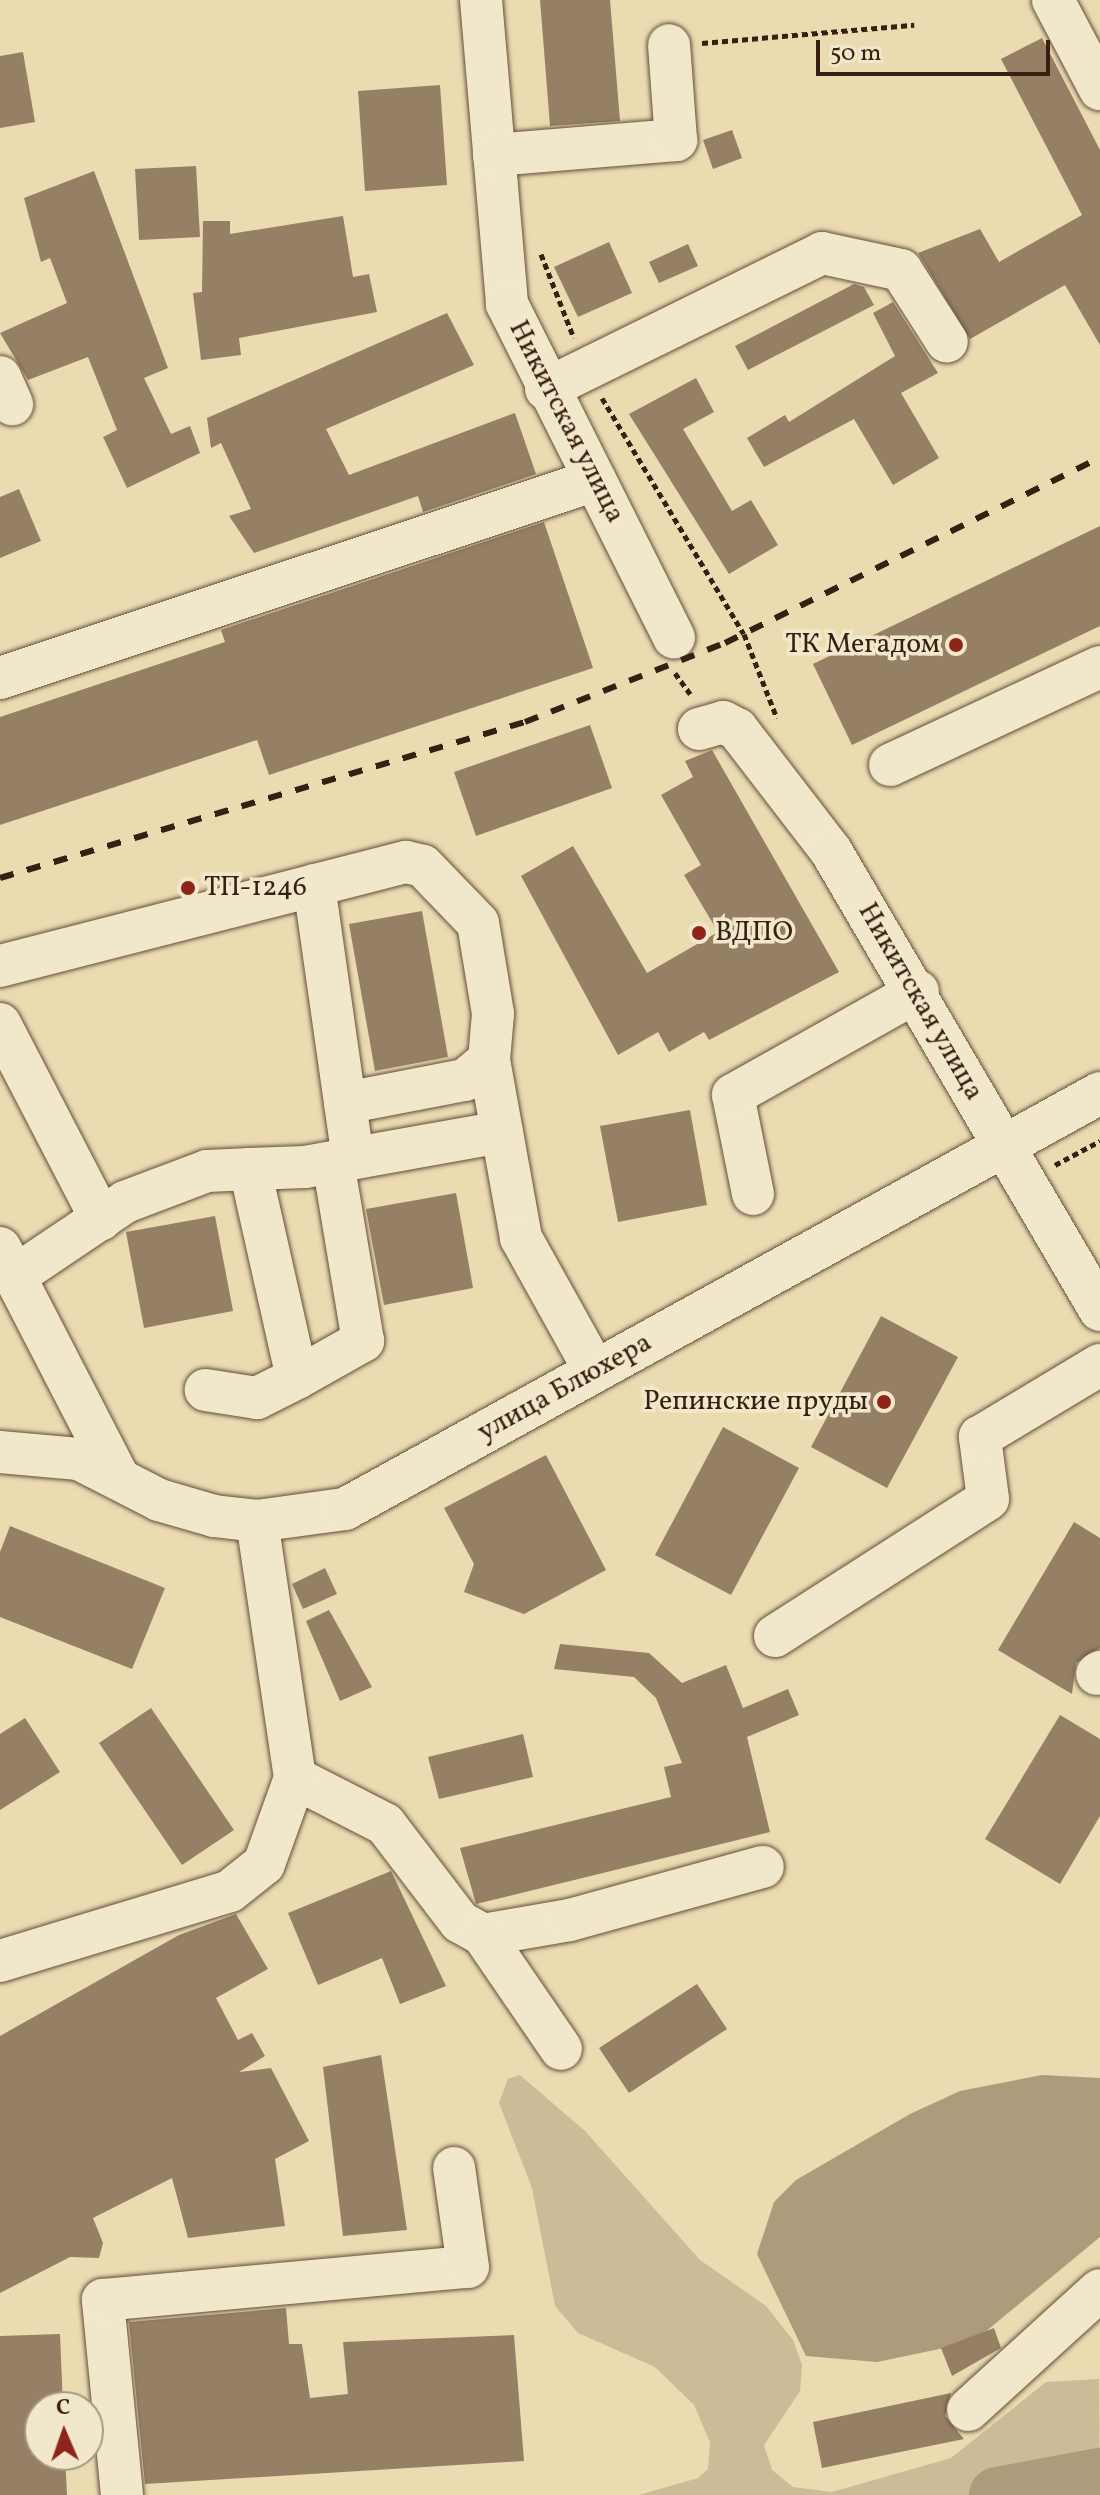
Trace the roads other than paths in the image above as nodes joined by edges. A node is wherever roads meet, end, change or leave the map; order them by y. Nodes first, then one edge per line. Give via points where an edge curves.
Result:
1 (481, 0) edge
2 (1053, 0) edge
3 (669, 45) road end
4 (1100, 89) edge
5 (494, 155) junction
6 (947, 342) dead end
7 (546, 389) junction
8 (595, 480) junction
9 (674, 638) road end
10 (1100, 667) edge
11 (0, 678) edge
12 (705, 726) road end
13 (890, 765) dead end
14 (314, 885) junction
15 (0, 966) edge
16 (918, 991) junction
17 (0, 1024) edge
18 (489, 1060) junction
19 (1100, 1093) edge
20 (345, 1103) junction
21 (502, 1132) junction
22 (1003, 1147) junction
23 (343, 1160) junction
24 (250, 1169) junction
25 (753, 1194) dead end
26 (101, 1219) junction
27 (8, 1262) edge
28 (1100, 1310) edge
29 (1100, 1365) edge
30 (595, 1371) junction
31 (297, 1378) junction
32 (206, 1390) dead end
33 (0, 1452) edge
34 (119, 1479) junction
35 (257, 1521) junction
36 (775, 1636) dead end
37 (295, 1778) junction
38 (763, 1867) dead end
39 (483, 1935) junction
40 (0, 1961) edge
41 (561, 2049) dead end
42 (454, 2168) dead end
43 (1100, 2290) edge
44 (968, 2410) dead end
45 (122, 2495) edge

1 - 5 street, Никитская улица
2 - 4 street
3 - 5 street via 676,140
5 - 7 street, Никитская улица via 507,304
6 - 7 street via 901,270 822,253
7 - 8 street, Никитская улица
8 - 9 street, Никитская улица
8 - 11 street
10 - 13 street
12 - 16 street, Никитская улица via 737,729 831,851
14 - 15 street
14 - 18 street via 406,862 423,866 471,909 493,1014
14 - 20 street
16 - 22 street, Никитская улица
16 - 25 street via 733,1095
17 - 26 street
18 - 20 street via 465,1080
18 - 21 street
19 - 22 street, улица Блюхера
20 - 23 street
21 - 23 street
21 - 30 street via 521,1238
22 - 28 street, Никитская улица
22 - 30 street, улица Блюхера
23 - 24 street
23 - 31 street via 363,1341
24 - 26 street via 207,1171
24 - 31 street
26 - 27 street
27 - 34 street
29 - 36 street via 980,1437 988,1499
30 - 35 street, улица Блюхера via 345,1509
31 - 32 street via 257,1398
33 - 34 street, улица Блюхера via 79,1459
34 - 35 street, улица Блюхера via 159,1500
35 - 37 street
37 - 39 street via 385,1824 460,1922
37 - 40 street via 264,1864 230,1891
38 - 39 street via 570,1920
39 - 41 street
42 - 45 street via 468,2267 103,2300
43 - 44 street

